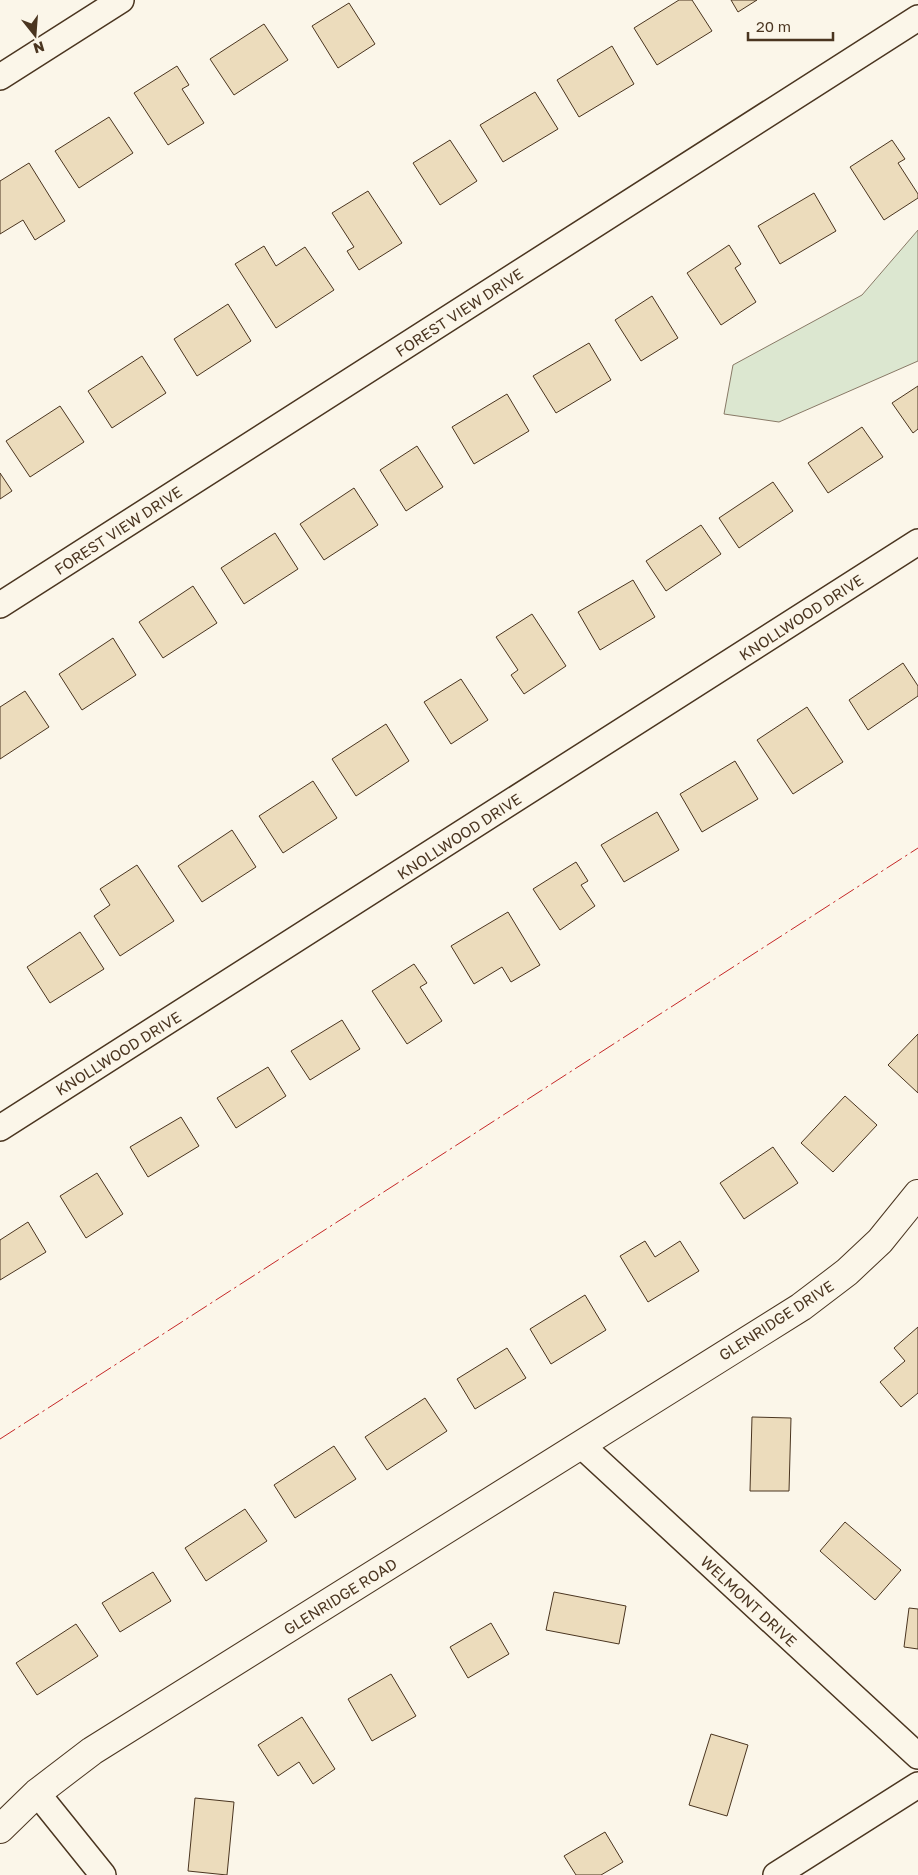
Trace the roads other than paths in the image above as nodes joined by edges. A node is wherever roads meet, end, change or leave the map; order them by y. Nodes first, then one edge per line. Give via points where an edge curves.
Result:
1 (120, 0) edge
2 (918, 18) edge
3 (0, 77) edge
4 (918, 542) edge
5 (0, 605) edge
6 (0, 1128) edge
7 (918, 1194) edge
8 (691, 1376) joint
9 (580, 1445) junction
10 (918, 1756) edge
11 (918, 1785) edge
12 (37, 1793) junction
13 (0, 1830) edge
14 (103, 1875) edge
15 (776, 1875) edge

1 - 3 street
2 - 5 street, FOREST VIEW DRIVE
4 - 6 street, KNOLLWOOD DRIVE
7 - 8 street, GLENRIDGE DRIVE via 848,1272 801,1307
8 - 9 street, GLENRIDGE ROAD
9 - 10 street, WELMONT DRIVE
9 - 12 street, GLENRIDGE ROAD via 92,1751
11 - 15 street
12 - 13 street, GLENRIDGE ROAD
12 - 14 street

